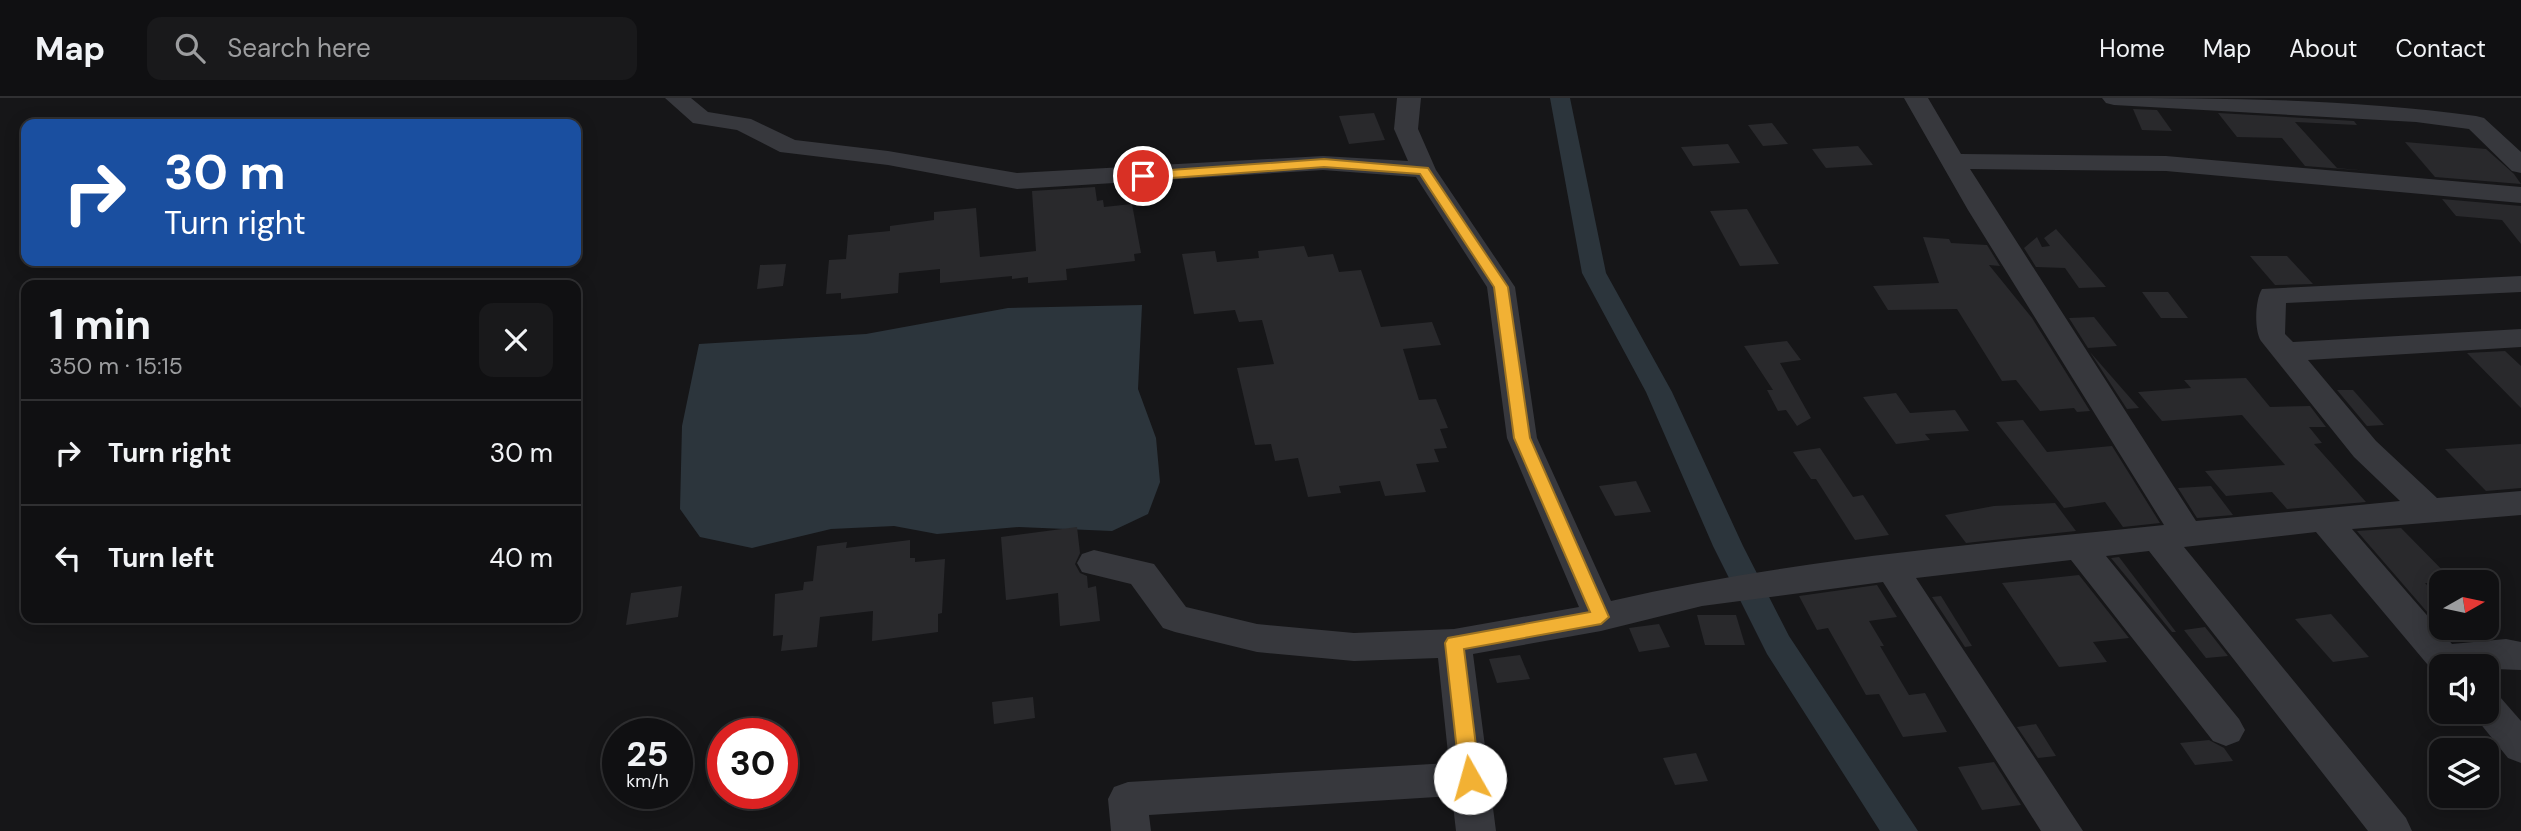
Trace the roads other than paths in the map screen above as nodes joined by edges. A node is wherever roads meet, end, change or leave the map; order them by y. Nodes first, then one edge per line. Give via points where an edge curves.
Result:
1 (677, 98) edge
2 (1409, 98) edge
3 (1916, 98) edge
4 (2114, 98) edge
5 (2478, 98) edge
6 (2351, 106) edge
7 (2410, 107) edge
8 (2476, 123) junction
9 (1953, 162) junction
10 (2521, 166) edge
11 (1424, 170) junction
12 (2521, 195) edge
13 (2521, 284) edge
14 (2521, 338) edge
15 (2285, 352) junction
16 (2521, 503) edge
17 (2431, 511) junction
18 (2324, 519) junction
19 (2172, 536) junction
20 (2080, 547) junction
21 (1094, 563) dead end
22 (1892, 568) junction
23 (1601, 617) junction
24 (1454, 643) junction
25 (2440, 654) edge
26 (2499, 654) edge
27 (2521, 656) edge
28 (2499, 722) edge
29 (2226, 730) dead end
30 (2521, 747) edge
31 (1470, 778) junction
32 (1131, 831) edge
33 (1476, 831) edge
34 (2063, 831) edge
35 (2392, 831) edge

1 - 11 street via 701,118 743,124 789,147 888,158 1017,181 1324,163
2 - 11 street via 1406,129
3 - 9 street
4 - 6 street
5 - 8 street
6 - 7 street
7 - 8 street
8 - 10 street
9 - 12 street via 2026,158 2177,165
9 - 19 street
11 - 23 street via 1501,287 1522,438
13 - 15 street via 2272,295 2271,334
14 - 15 street
15 - 17 street via 2365,449
16 - 17 street
17 - 18 street
18 - 19 street
18 - 25 street
19 - 20 street
19 - 35 street
20 - 22 street
20 - 29 street
21 - 24 street via 1142,573 1175,618 1257,638 1354,647
22 - 23 street via 1702,593
22 - 34 street
23 - 24 street
24 - 31 street
26 - 27 street
28 - 30 street
31 - 32 street via 1128,799
31 - 33 street

